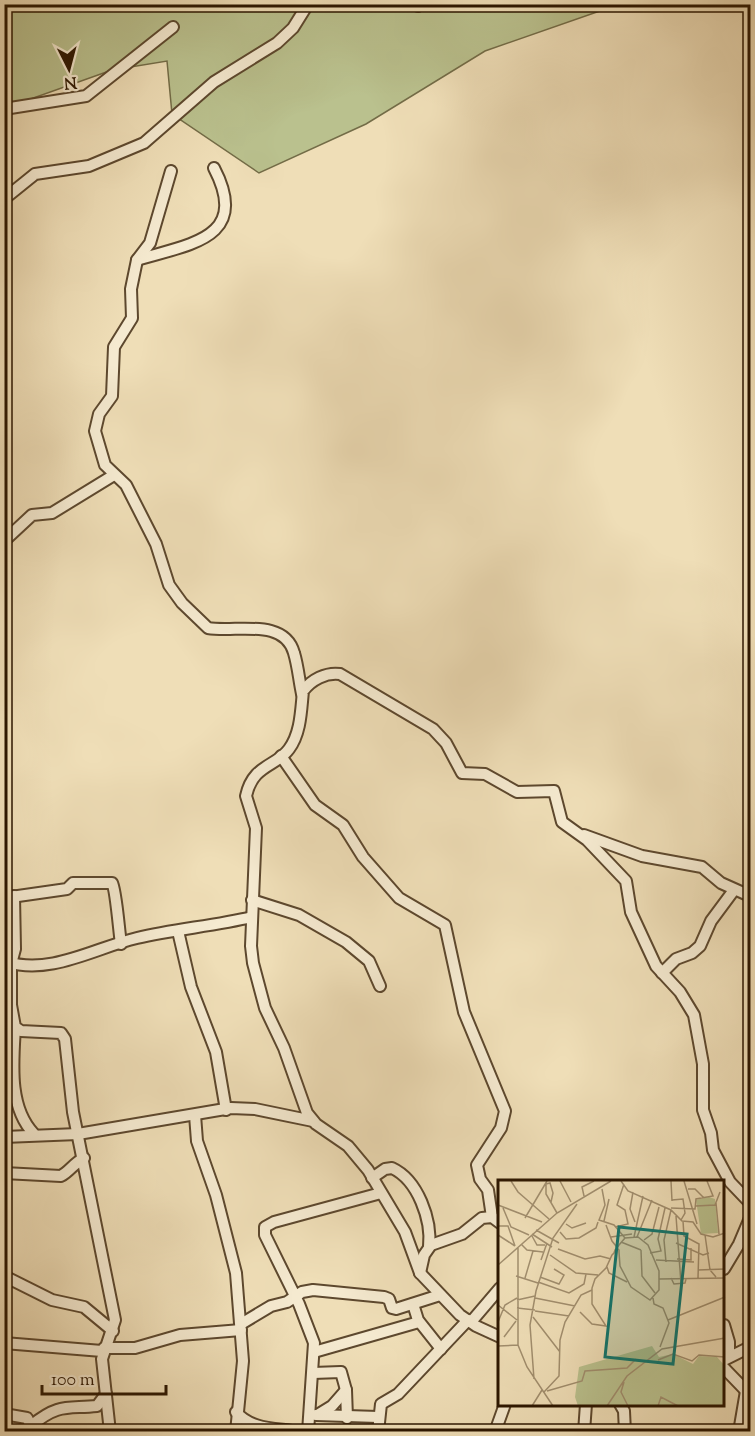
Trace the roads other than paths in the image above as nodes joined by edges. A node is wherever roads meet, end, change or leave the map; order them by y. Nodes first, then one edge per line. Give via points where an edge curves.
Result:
1 (308, 4) edge
2 (173, 27) dead end
3 (4, 109) edge
4 (214, 168) dead end
5 (171, 171) dead end
6 (4, 199) edge
7 (137, 260) junction
8 (114, 475) junction
9 (4, 541) edge
10 (302, 694) junction
11 (281, 756) junction
12 (577, 832) junction
13 (734, 890) junction
14 (750, 896) edge
15 (9, 897) edge
16 (252, 900) junction
17 (252, 917) junction
18 (178, 931) junction
19 (121, 944) junction
20 (8, 963) edge
21 (662, 973) junction
22 (380, 986) dead end
23 (15, 1027) junction
24 (226, 1110) junction
25 (195, 1115) junction
26 (313, 1121) junction
27 (34, 1134) junction
28 (78, 1134) junction
29 (4, 1137) edge
30 (84, 1158) junction
31 (4, 1173) edge
32 (372, 1178) junction
33 (381, 1193) junction
34 (750, 1203) edge
35 (750, 1218) edge
36 (496, 1220) edge
37 (429, 1247) junction
38 (725, 1266) edge
39 (420, 1273) junction
40 (5, 1275) edge
41 (498, 1290) edge
42 (440, 1295) junction
43 (295, 1296) junction
44 (413, 1304) junction
45 (470, 1321) junction
46 (419, 1322) junction
47 (241, 1327) junction
48 (113, 1331) junction
49 (725, 1331) edge
50 (498, 1336) edge
51 (4, 1343) edge
52 (750, 1347) edge
53 (441, 1349) junction
54 (103, 1350) junction
55 (314, 1352) junction
56 (726, 1359) edge
57 (725, 1370) edge
58 (313, 1373) junction
59 (346, 1390) junction
60 (106, 1393) junction
61 (748, 1393) edge
62 (504, 1406) edge
63 (586, 1406) edge
64 (621, 1406) edge
65 (236, 1412) junction
66 (4, 1414) edge
67 (378, 1417) junction
68 (347, 1418) junction
69 (310, 1423) edge
70 (33, 1428) edge
71 (627, 1430) edge
72 (110, 1431) edge
73 (236, 1431) edge
74 (298, 1431) edge
75 (378, 1431) edge
76 (495, 1431) edge
77 (584, 1431) edge
78 (739, 1431) edge

1 - 6 street via 293,28 277,43 214,82 144,143 89,166 35,174
2 - 3 street via 86,96
4 - 7 street via 225,197 216,231 204,240
5 - 7 street via 150,243
7 - 8 street via 131,289 132,318 114,347 112,396 95,423 105,465
8 - 9 street via 52,513 32,515
8 - 10 street via 126,485 162,556 169,585 182,603 210,629 270,630 282,634 294,653
10 - 11 street via 294,739
10 - 12 street via 315,680 333,674 344,676 433,729 446,743 462,773 485,774 517,792 553,791 560,819
11 - 16 street via 259,771 246,794 255,828
11 - 36 street via 315,805 343,825 363,857 399,898 445,925 464,1012 505,1112 501,1128 477,1165
12 - 13 street via 642,856 702,867
12 - 21 street via 626,881 631,912
13 - 14 street
13 - 21 street via 711,921 700,946 676,959
15 - 19 street via 67,889 72,883 112,883 116,889
15 - 20 street via 15,949
16 - 17 street
16 - 22 street via 299,915 346,942 369,961
17 - 18 street
17 - 26 street via 252,957 260,993 284,1047 303,1105
18 - 19 street
18 - 24 street via 191,987 216,1052
19 - 20 street via 61,963 28,967
20 - 23 street
21 - 34 street via 685,998 696,1018 703,1064 703,1106 713,1150 730,1182
23 - 27 street via 18,1106
23 - 28 street via 63,1036
24 - 25 street
24 - 26 street via 255,1109
25 - 28 street
25 - 47 street via 197,1142 233,1256
26 - 32 street via 354,1151
27 - 28 street
27 - 29 street
28 - 30 street
30 - 31 street via 61,1176
30 - 48 street via 115,1320
32 - 33 street
32 - 37 street via 392,1168 411,1187 426,1213
33 - 39 street via 405,1232
33 - 43 street via 265,1227
35 - 38 street
36 - 37 street via 482,1218 462,1234
37 - 39 street
39 - 42 street
40 - 48 street via 52,1300 84,1306
41 - 45 street
42 - 44 street
42 - 45 street
43 - 44 street via 313,1290 384,1296 396,1309
43 - 47 street
43 - 55 street
44 - 46 street
45 - 50 street
45 - 53 street
46 - 53 street
46 - 55 street
47 - 54 street via 180,1335 135,1348
47 - 65 street via 243,1365
48 - 54 street
49 - 56 street via 729,1342
51 - 54 street
52 - 56 street
53 - 67 street via 398,1394 381,1404
54 - 60 street
55 - 58 street
57 - 61 street
58 - 59 street via 339,1371
58 - 69 street
59 - 68 street
59 - 69 street
60 - 70 street via 97,1406 67,1406 46,1414
60 - 72 street
61 - 78 street
62 - 76 street
63 - 77 street
64 - 71 street
65 - 73 street
65 - 74 street via 251,1423
66 - 70 street via 27,1418
67 - 68 street
67 - 75 street
68 - 69 street

